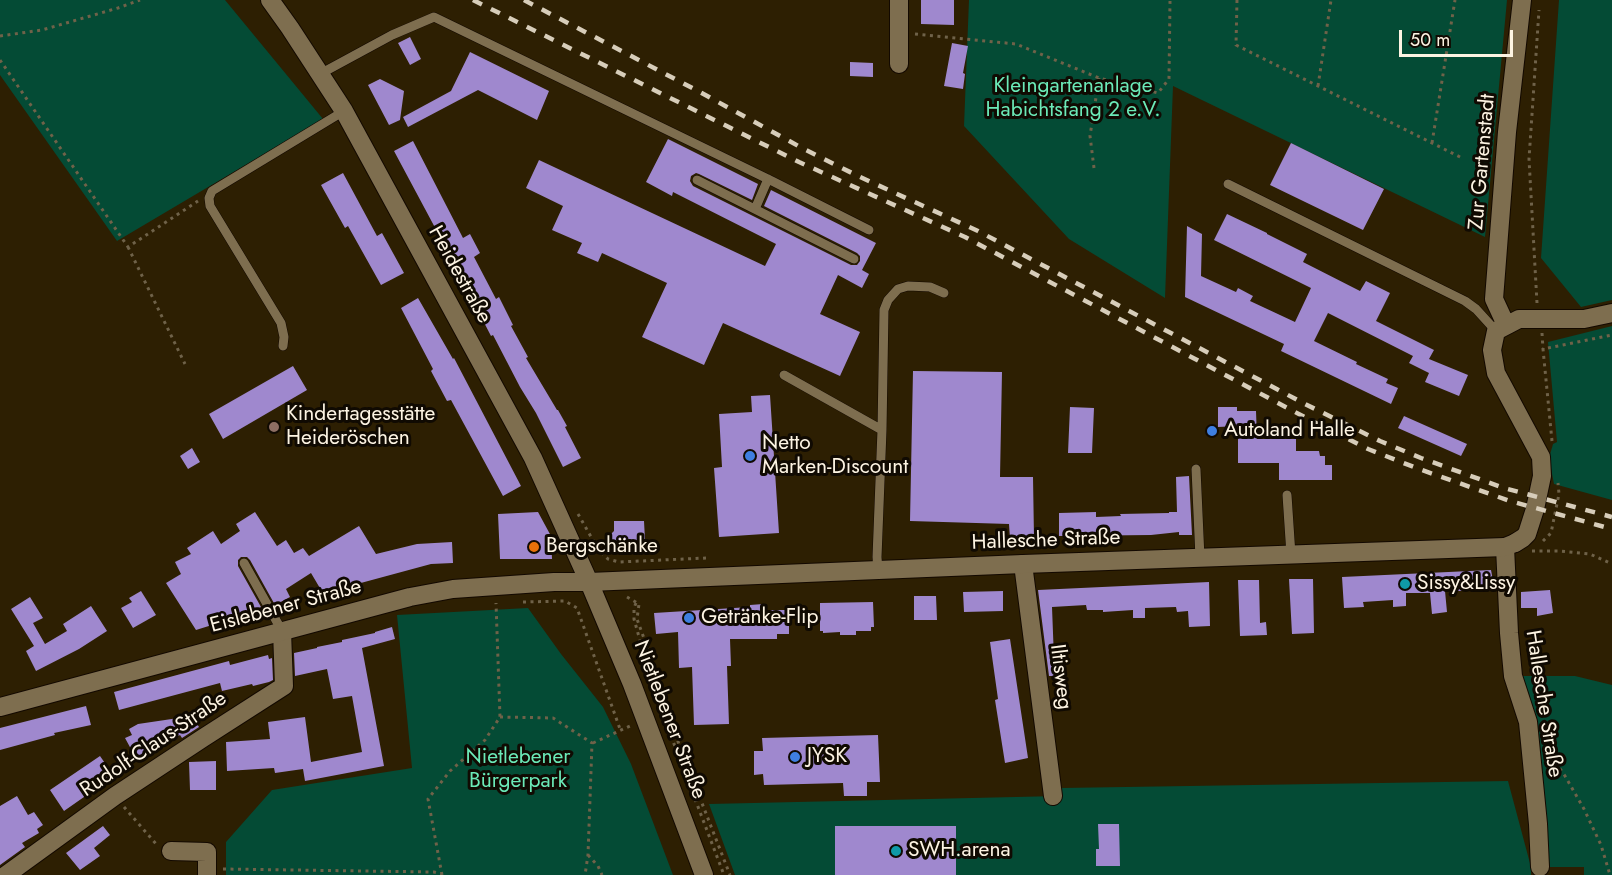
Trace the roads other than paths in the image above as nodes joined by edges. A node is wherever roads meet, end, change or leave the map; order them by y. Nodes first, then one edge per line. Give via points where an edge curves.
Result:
1 (270, 0) edge
2 (899, 0) edge
3 (1522, 0) edge
4 (899, 64) dead end
5 (320, 74) junction
6 (344, 111) junction
7 (768, 179) junction
8 (696, 180) dead end
9 (1228, 184) dead end
10 (754, 209) junction
11 (869, 230) dead end
12 (854, 259) dead end
13 (944, 293) dead end
14 (1612, 313) edge
15 (1501, 328) junction
16 (283, 346) dead end
17 (784, 375) dead end
18 (882, 430) junction
19 (1196, 469) dead end
20 (1287, 495) dead end
21 (1513, 544) junction
22 (1291, 555) junction
23 (1200, 558) junction
24 (244, 563) dead end
25 (1023, 564) junction
26 (878, 571) junction
27 (589, 582) junction
28 (282, 631) junction
29 (0, 707) edge
30 (1053, 796) dead end
31 (171, 851) road end
32 (1540, 867) dead end
33 (207, 872) edge
34 (6, 875) edge
35 (704, 875) edge

1 - 5 street, Heidestraße
2 - 4 street
3 - 15 street, Zur Gartenstadt via 1494,299
5 - 6 street, Heidestraße
5 - 7 lane via 434,17
6 - 16 lane via 212,192 209,198 210,206 281,323
6 - 27 street, Heidestraße via 528,449
7 - 10 lane
7 - 11 lane
8 - 10 lane
9 - 15 lane via 1465,301
10 - 12 lane
13 - 18 lane via 930,287 908,286 888,300 884,310
14 - 15 street via 1584,319 1519,320
15 - 21 street via 1492,350 1496,373 1541,457 1542,476 1527,534
17 - 18 lane
18 - 26 lane
19 - 23 lane
20 - 22 lane
21 - 22 street, Hallesche Straße
21 - 32 street, Hallesche Straße via 1509,633 1513,676 1527,722
22 - 23 street, Hallesche Straße
23 - 25 street, Hallesche Straße
24 - 28 lane
25 - 26 street, Hallesche Straße
25 - 30 street, Iltisweg
26 - 27 street, Hallesche Straße
27 - 28 street, Eislebener Straße via 453,589
27 - 35 street, Nietlebener Straße via 633,684
28 - 29 street, Eislebener Straße
28 - 34 street, Rudolf-Claus-Straße via 284,686 116,796
31 - 33 street via 207,852

